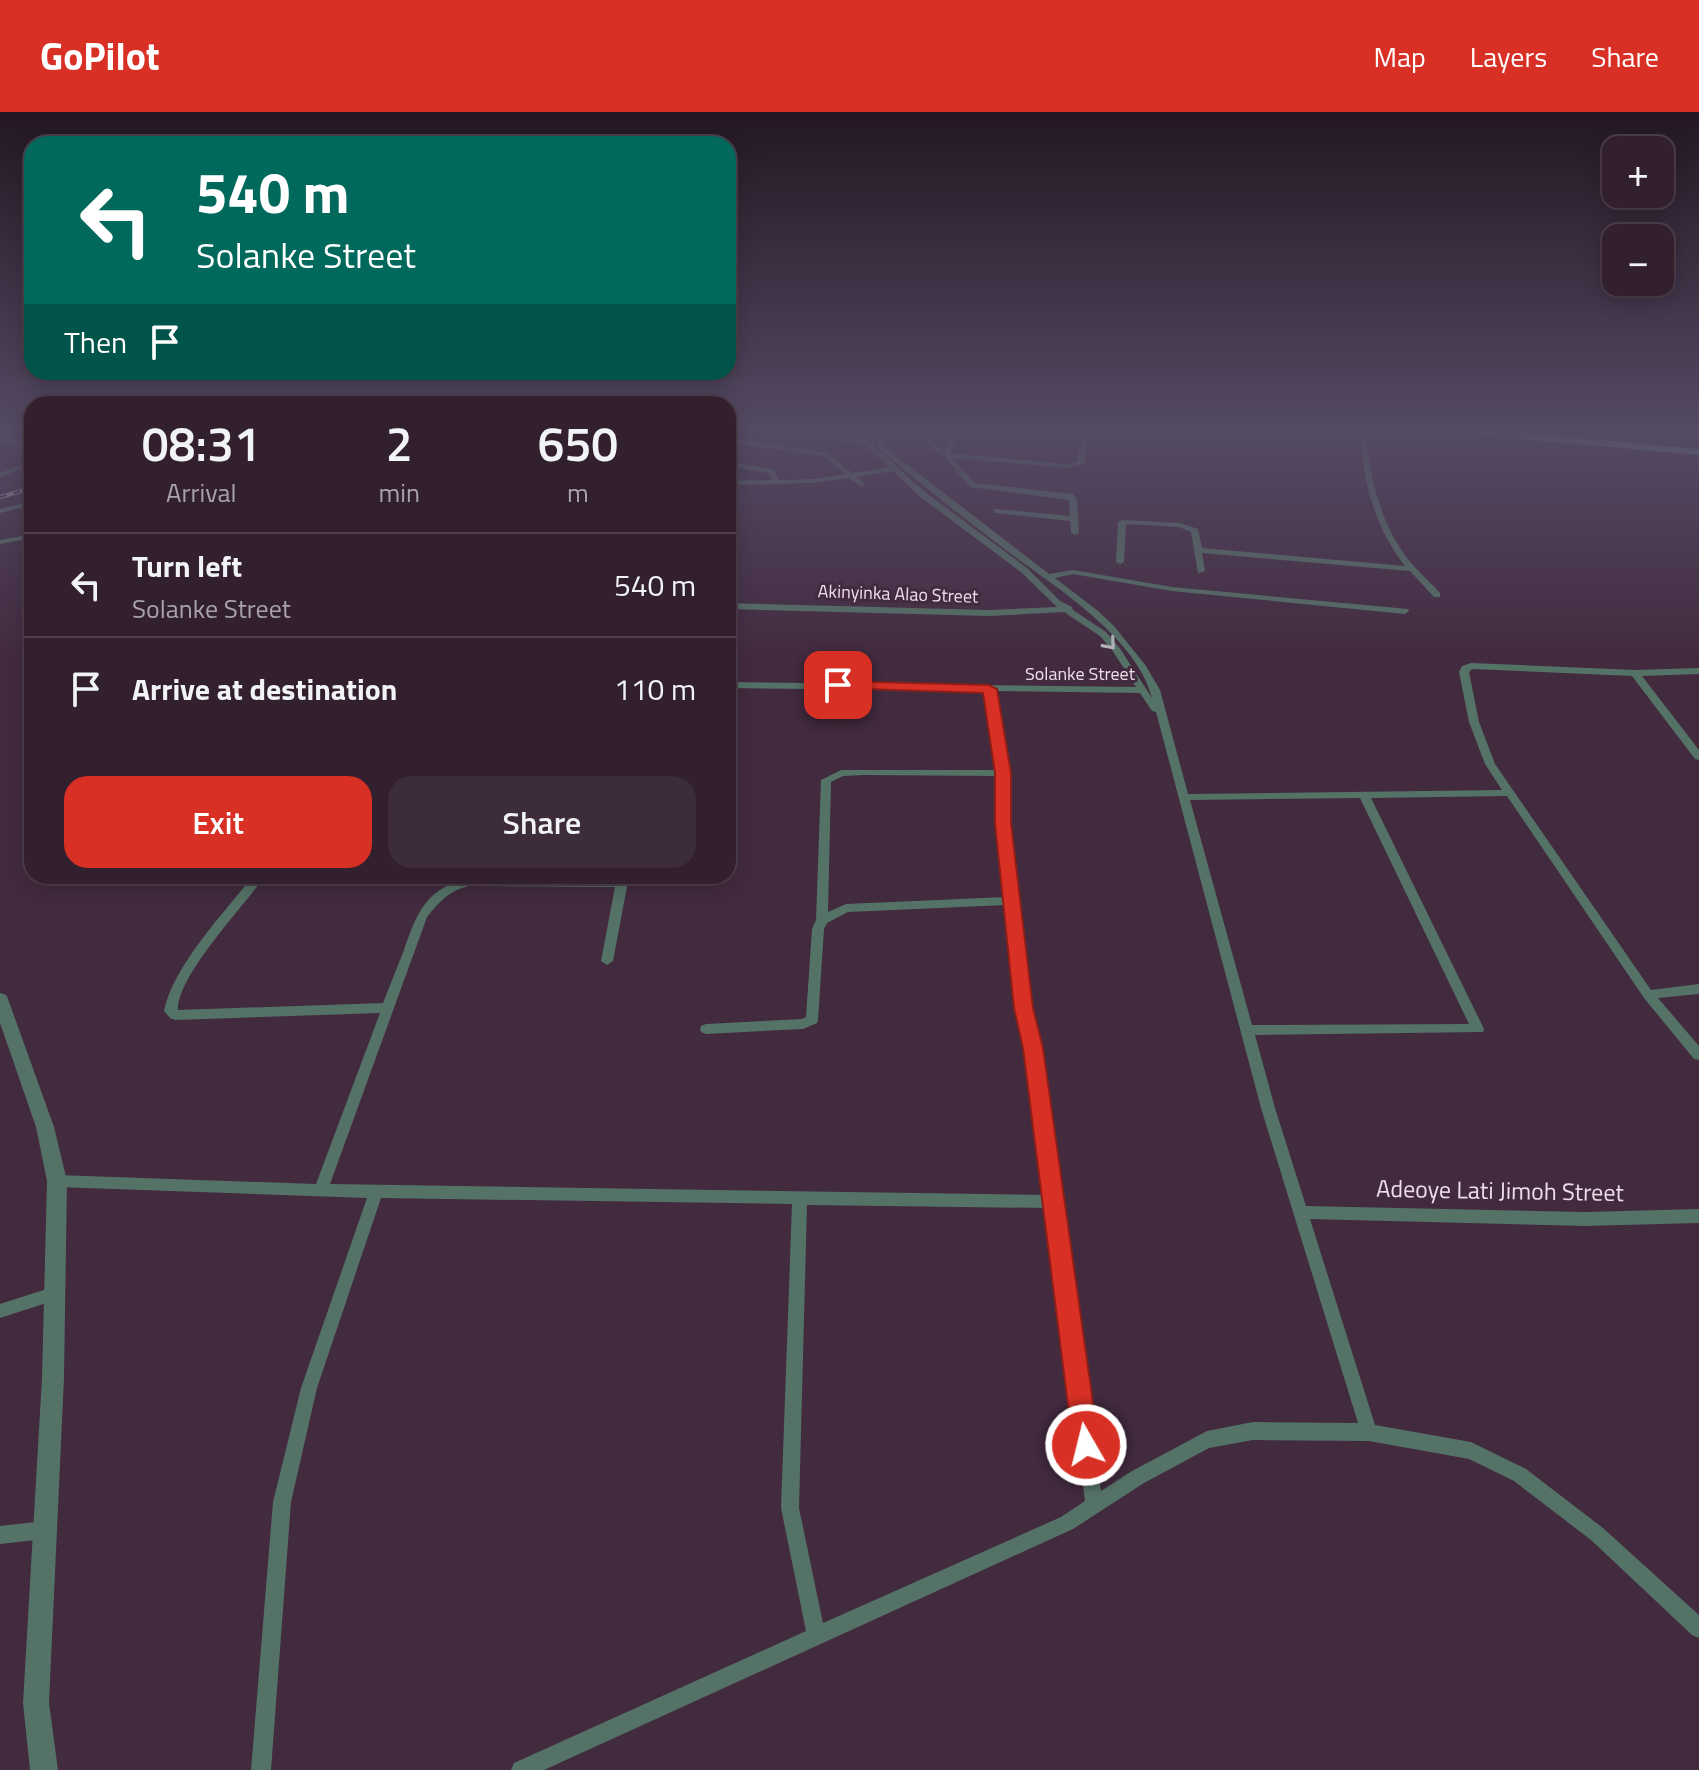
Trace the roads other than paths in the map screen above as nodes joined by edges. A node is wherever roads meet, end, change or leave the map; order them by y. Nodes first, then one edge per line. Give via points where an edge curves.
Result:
1 (943, 507) edge
2 (958, 507) edge
3 (1074, 507) edge
4 (1379, 507) edge
5 (997, 511) dead end
6 (1075, 519) junction
7 (1075, 533) dead end
8 (24, 538) edge
9 (0, 542) edge
10 (1197, 550) junction
11 (1120, 562) dead end
12 (1413, 569) junction
13 (1201, 571) dead end
14 (1047, 577) junction
15 (1073, 594) junction
16 (1437, 595) dead end
17 (1053, 598) junction
18 (1087, 605) junction
19 (736, 606) edge
20 (1067, 609) junction
21 (1405, 611) dead end
22 (1699, 671) edge
23 (1635, 673) junction
24 (736, 685) edge
25 (989, 689) junction
26 (1144, 690) junction
27 (1161, 718) junction
28 (1699, 757) edge
29 (1003, 773) junction
30 (1511, 793) junction
31 (1364, 795) junction
32 (1183, 797) junction
33 (253, 884) edge
34 (468, 884) edge
35 (621, 884) edge
36 (1013, 901) junction
37 (822, 920) junction
38 (607, 961) dead end
39 (1699, 989) edge
40 (1648, 995) junction
41 (0, 999) edge
42 (389, 1008) junction
43 (706, 1029) dead end
44 (1247, 1030) junction
45 (1699, 1055) edge
46 (57, 1181) junction
47 (321, 1190) junction
48 (376, 1192) junction
49 (800, 1200) junction
50 (1054, 1202) junction
51 (1301, 1212) junction
52 (1699, 1216) edge
53 (56, 1293) junction
54 (0, 1311) edge
55 (1369, 1432) junction
56 (1094, 1505) junction
57 (45, 1530) junction
58 (0, 1535) edge
59 (1699, 1628) edge
60 (816, 1635) junction
61 (44, 1770) edge
62 (261, 1770) edge
63 (521, 1770) edge

1 - 17 street
2 - 14 street
3 - 6 street
4 - 12 street via 1394,544
5 - 6 street
6 - 7 street
8 - 9 street
10 - 11 street via 1195,531 1188,526 1122,522
10 - 12 street
10 - 13 street
12 - 16 street
14 - 15 street
14 - 21 street via 1073,572 1172,589
15 - 17 street
15 - 18 street
17 - 20 street
18 - 20 street, Akinyinka Alao Street
18 - 27 street via 1143,666
19 - 20 street, Akinyinka Alao Street via 957,613
20 -> 26 street via 1103,634
22 - 23 street
23 - 28 street
23 - 30 street via 1465,668 1480,744
24 - 25 street, Solanke Street
25 - 26 street, Solanke Street
25 - 29 street
26 - 27 street
27 - 32 street
29 - 36 street
29 - 37 street via 863,772 826,780
30 - 31 street
30 - 40 street
31 - 32 street
31 - 44 street via 1478,1029
32 - 44 street
33 - 42 street via 193,963 169,1003 170,1011 192,1015
34 - 42 street via 440,892 422,916
35 - 38 street
36 - 37 street via 846,908
36 - 50 street via 1023,1008
37 - 43 street via 812,1020
39 - 40 street
40 - 45 street
41 - 46 street via 45,1127
42 - 47 street
44 - 51 street
46 - 47 street
46 - 53 street
47 - 48 street
48 - 49 street
48 - 62 street via 309,1388 282,1502
49 - 50 street
49 - 60 street via 790,1508
50 - 56 street
51 - 52 street, Adeoye Lati Jimoh Street via 1585,1219
51 - 55 street
53 - 54 street
53 - 57 street
55 - 56 street via 1253,1431 1207,1440
55 - 59 street via 1471,1451 1520,1475 1597,1534
56 - 60 street via 1067,1523
57 - 58 street
57 - 61 street via 36,1703
60 - 63 street

